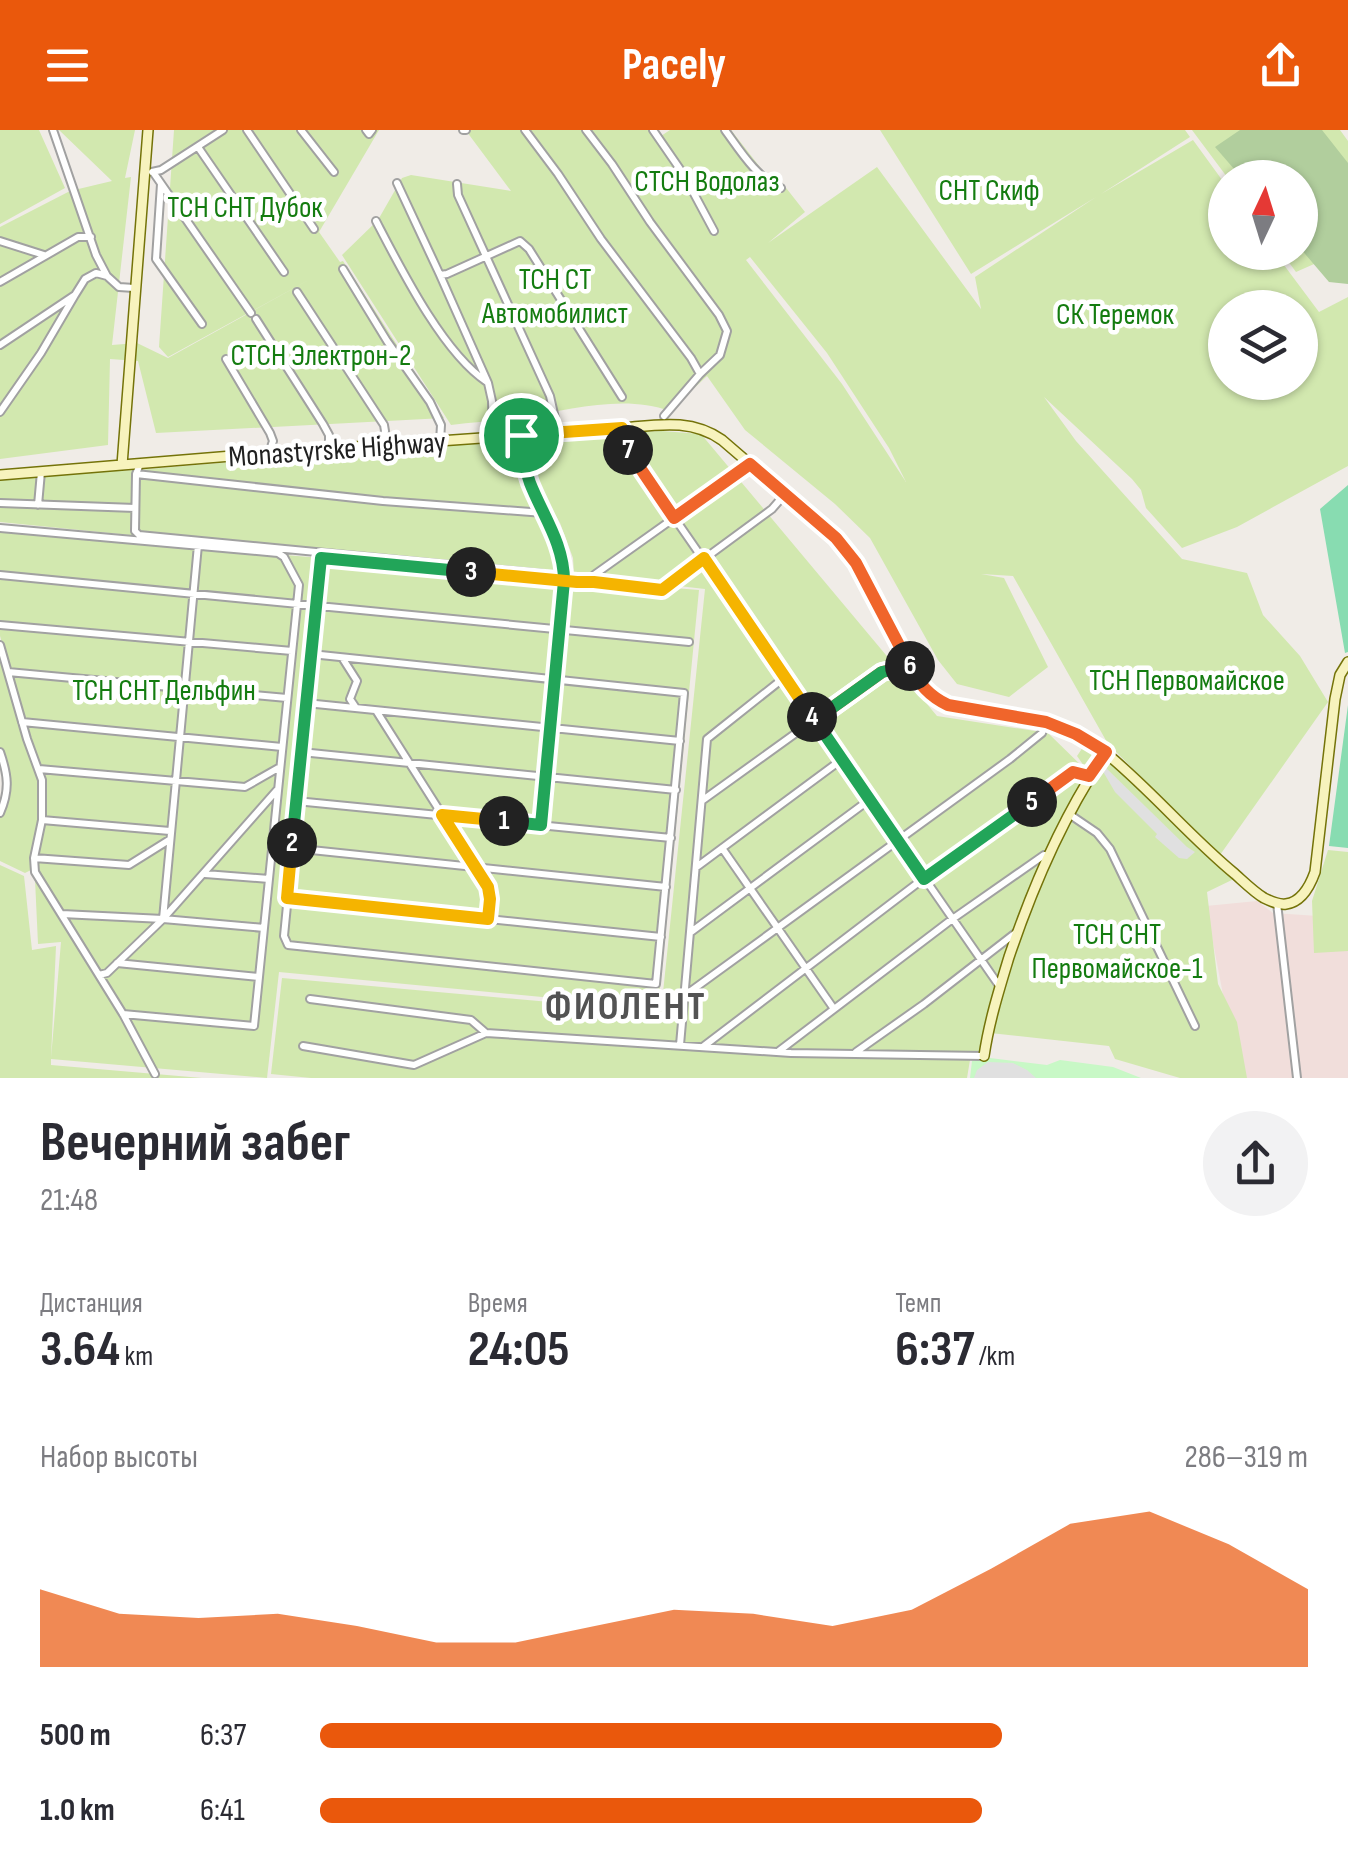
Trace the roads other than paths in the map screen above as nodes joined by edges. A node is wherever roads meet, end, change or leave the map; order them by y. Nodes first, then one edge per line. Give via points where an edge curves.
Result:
1 (52, 130) edge
2 (148, 130) edge
3 (224, 130) edge
4 (247, 130) edge
5 (301, 130) edge
6 (525, 130) edge
7 (586, 130) edge
8 (725, 130) edge
9 (658, 132) edge
10 (198, 146) junction
11 (334, 172) dead end
12 (148, 173) junction
13 (161, 183) junction
14 (397, 183) dead end
15 (456, 184) dead end
16 (782, 188) dead end
17 (376, 221) dead end
18 (314, 228) dead end
19 (714, 231) dead end
20 (91, 237) junction
21 (0, 242) edge
22 (44, 255) junction
23 (486, 257) junction
24 (343, 269) dead end
25 (284, 272) dead end
26 (440, 275) junction
27 (107, 276) junction
28 (0, 282) edge
29 (134, 288) junction
30 (297, 292) dead end
31 (74, 295) junction
32 (202, 324) dead end
33 (0, 345) edge
34 (226, 359) dead end
35 (700, 374) junction
36 (488, 383) junction
37 (622, 398) dead end
38 (0, 412) edge
39 (664, 416) dead end
40 (622, 428) junction
41 (558, 432) junction
42 (521, 435) junction
43 (494, 437) junction
44 (440, 441) junction
45 (381, 445) junction
46 (329, 449) junction
47 (269, 453) junction
48 (750, 464) junction
49 (122, 465) junction
50 (138, 469) junction
51 (41, 472) junction
52 (0, 475) edge
53 (785, 494) junction
54 (0, 504) edge
55 (38, 505) junction
56 (135, 508) junction
57 (544, 513) junction
58 (674, 518) junction
59 (0, 528) edge
60 (198, 545) junction
61 (704, 558) junction
62 (0, 575) edge
63 (594, 575) dead end
64 (547, 580) junction
65 (564, 581) junction
66 (194, 594) junction
67 (297, 603) junction
68 (316, 607) junction
69 (0, 624) edge
70 (558, 628) junction
71 (189, 642) junction
72 (689, 642) dead end
73 (0, 645) edge
74 (292, 651) junction
75 (311, 654) junction
76 (343, 658) junction
77 (1348, 662) edge
78 (910, 666) junction
79 (8, 672) junction
80 (785, 677) junction
81 (554, 679) junction
82 (184, 689) junction
83 (287, 698) junction
84 (306, 703) junction
85 (356, 708) junction
86 (376, 710) junction
87 (815, 720) junction
88 (22, 722) junction
89 (1046, 722) junction
90 (550, 728) junction
91 (179, 736) junction
92 (680, 741) junction
93 (282, 747) junction
94 (0, 752) edge
95 (301, 752) junction
96 (1106, 752) junction
97 (841, 760) junction
98 (408, 763) junction
99 (280, 767) junction
100 (39, 770) junction
101 (1089, 776) junction
102 (545, 777) junction
103 (175, 781) junction
104 (278, 790) junction
105 (676, 790) junction
106 (868, 800) junction
107 (296, 801) junction
108 (702, 801) junction
109 (0, 813) edge
110 (1068, 814) junction
111 (442, 815) junction
112 (42, 820) junction
113 (541, 825) junction
114 (170, 836) junction
115 (671, 838) junction
116 (897, 841) junction
117 (292, 848) junction
118 (722, 848) junction
119 (1049, 856) junction
120 (34, 858) junction
121 (697, 866) junction
122 (476, 868) junction
123 (204, 874) junction
124 (268, 879) junction
125 (924, 879) junction
126 (666, 887) junction
127 (750, 889) junction
128 (287, 898) junction
129 (1277, 903) junction
130 (61, 914) junction
131 (163, 919) junction
132 (488, 919) junction
133 (951, 920) junction
134 (264, 928) junction
135 (777, 928) junction
136 (1018, 931) junction
137 (690, 933) junction
138 (661, 936) junction
139 (979, 960) junction
140 (116, 963) junction
141 (806, 970) junction
142 (98, 975) junction
143 (259, 977) junction
144 (1000, 987) junction
145 (684, 996) junction
146 (310, 999) dead end
147 (834, 1009) junction
148 (123, 1014) junction
149 (1194, 1026) dead end
150 (486, 1033) junction
151 (680, 1045) junction
152 (302, 1046) dead end
153 (704, 1047) junction
154 (778, 1052) junction
155 (854, 1053) junction
156 (984, 1056) joint
157 (156, 1074) dead end
158 (1296, 1078) edge

1 - 20 street
2 - 12 main road
3 - 10 street
4 - 18 street
5 - 11 street
6 - 35 street
7 - 35 street via 720,314 727,331 720,356
8 - 16 street via 768,182
9 - 19 street
10 - 12 street
10 - 25 street
12 - 13 street
12 - 29 main road
13 - 32 street via 156,258
13 - 46 street via 323,424
14 - 26 street
15 - 23 street
17 - 36 street via 438,326 465,365
20 - 22 street
20 - 27 street
21 - 22 street
22 - 28 street
23 - 26 street
23 - 37 street via 525,244
23 - 41 street via 550,396
24 - 44 street via 430,402 442,425
26 - 36 street
27 - 29 street
27 - 31 street via 85,279
29 - 49 main road
30 - 45 street via 384,425
31 - 33 street
31 - 38 street
34 - 47 street via 270,432
35 - 39 street
36 - 43 street
40 - 41 main road, Monastyrske Highway
40 - 48 main road, Monastyrske Highway via 694,426
40 - 58 street via 624,444
41 - 42 main road, Monastyrske Highway
42 - 43 main road, Monastyrske Highway
42 - 57 street via 525,468
43 - 44 main road, Monastyrske Highway
44 - 45 main road, Monastyrske Highway
45 - 46 main road, Monastyrske Highway
46 - 47 main road, Monastyrske Highway
47 - 50 main road, Monastyrske Highway
48 - 53 main road, Monastyrske Highway
48 - 58 street
49 - 50 main road, Monastyrske Highway
49 - 51 main road, Monastyrske Highway
50 - 56 street
50 - 57 street via 384,501
51 - 52 main road, Monastyrske Highway
51 - 55 street
53 - 61 street
53 - 78 main road, Monastyrske Highway via 856,563
54 - 55 street
55 - 56 street
56 - 64 street via 139,535 544,574
57 - 65 street via 562,555
58 - 61 street
58 - 63 street
59 - 60 street
60 - 66 street
60 - 67 street via 278,552 299,585
61 - 65 street via 662,590
61 - 80 street
62 - 66 street
64 - 65 street
64 - 68 street via 321,558
65 - 70 street
66 - 67 street
66 - 71 street
67 - 68 street
67 - 74 street
68 - 70 street
68 - 75 street
69 - 71 street
70 - 72 street
70 - 81 street
71 - 74 street
71 - 82 street
73 - 79 street
74 - 83 street
75 - 76 street
75 - 84 street
76 - 81 street
76 - 85 street via 358,681 350,693
77 - 129 main road via 1336,699 1316,872 1299,899
78 - 87 street via 882,672
78 - 89 main road, Monastyrske Highway via 924,689 948,705
79 - 82 street
79 - 88 street
80 - 87 street
80 - 108 street via 707,739
81 - 90 street
81 - 92 street via 684,692
82 - 83 street
82 - 91 street
83 - 93 street
84 - 85 street
84 - 95 street
85 - 86 street
86 - 90 street
86 - 98 street
87 - 97 street
87 - 108 street
88 - 91 street
88 - 100 street
89 - 96 main road, Monastyrske Highway
89 - 116 street via 1010,759
90 - 92 street
90 - 102 street
91 - 93 street
91 - 103 street
92 - 105 street
93 - 99 street
94 - 109 street via 8,782
95 - 98 street
95 - 107 street
96 - 101 main road
96 - 129 main road, Monastyrske Highway via 1220,862
97 - 106 street
97 - 118 street
98 - 102 street
98 - 111 street
99 - 103 street via 245,788
99 - 104 street
100 - 103 street
100 - 112 street
101 - 110 main road
101 - 125 street via 1073,772
102 - 105 street
102 - 113 street
103 - 114 street
104 - 123 street
104 - 124 street
105 - 115 street
106 - 116 street
106 - 127 street
107 - 111 street
107 - 117 street
108 - 121 street
110 - 119 main road
110 - 149 street via 1110,849
111 - 113 street
111 - 122 street
112 - 114 street
112 - 120 street
113 - 115 street
114 - 120 street via 129,865
114 - 131 street
115 - 126 street
116 - 125 street
116 - 135 street
117 - 122 street
117 - 128 street
118 - 121 street
118 - 127 street
119 - 133 street
119 - 136 main road
120 - 130 street via 35,872
121 - 137 street
122 - 126 street
122 - 132 street via 489,891
123 - 124 street
123 - 131 street
124 - 134 street
125 - 133 street
125 - 141 street
126 - 138 street
127 - 135 street
127 - 137 street
128 - 132 street
128 - 138 street via 288,945 328,951 656,984
129 - 158 street
130 - 131 street
130 - 142 street
131 - 134 street
131 - 140 street
132 - 138 street
133 - 139 street
133 - 147 street
134 - 143 street
135 - 141 street
135 - 145 street
136 - 139 street
136 - 144 main road
137 - 145 street
139 - 144 street
139 - 155 street
140 - 142 street
140 - 143 street
141 - 147 street
141 - 153 street
142 - 148 street
143 - 148 street via 254,1026
144 - 156 main road
145 - 151 street
146 - 150 street via 471,1020
147 - 154 street
148 - 157 street
150 - 151 street
150 - 152 street via 414,1065
151 - 153 street
153 - 154 street
154 - 155 street
155 - 156 street

